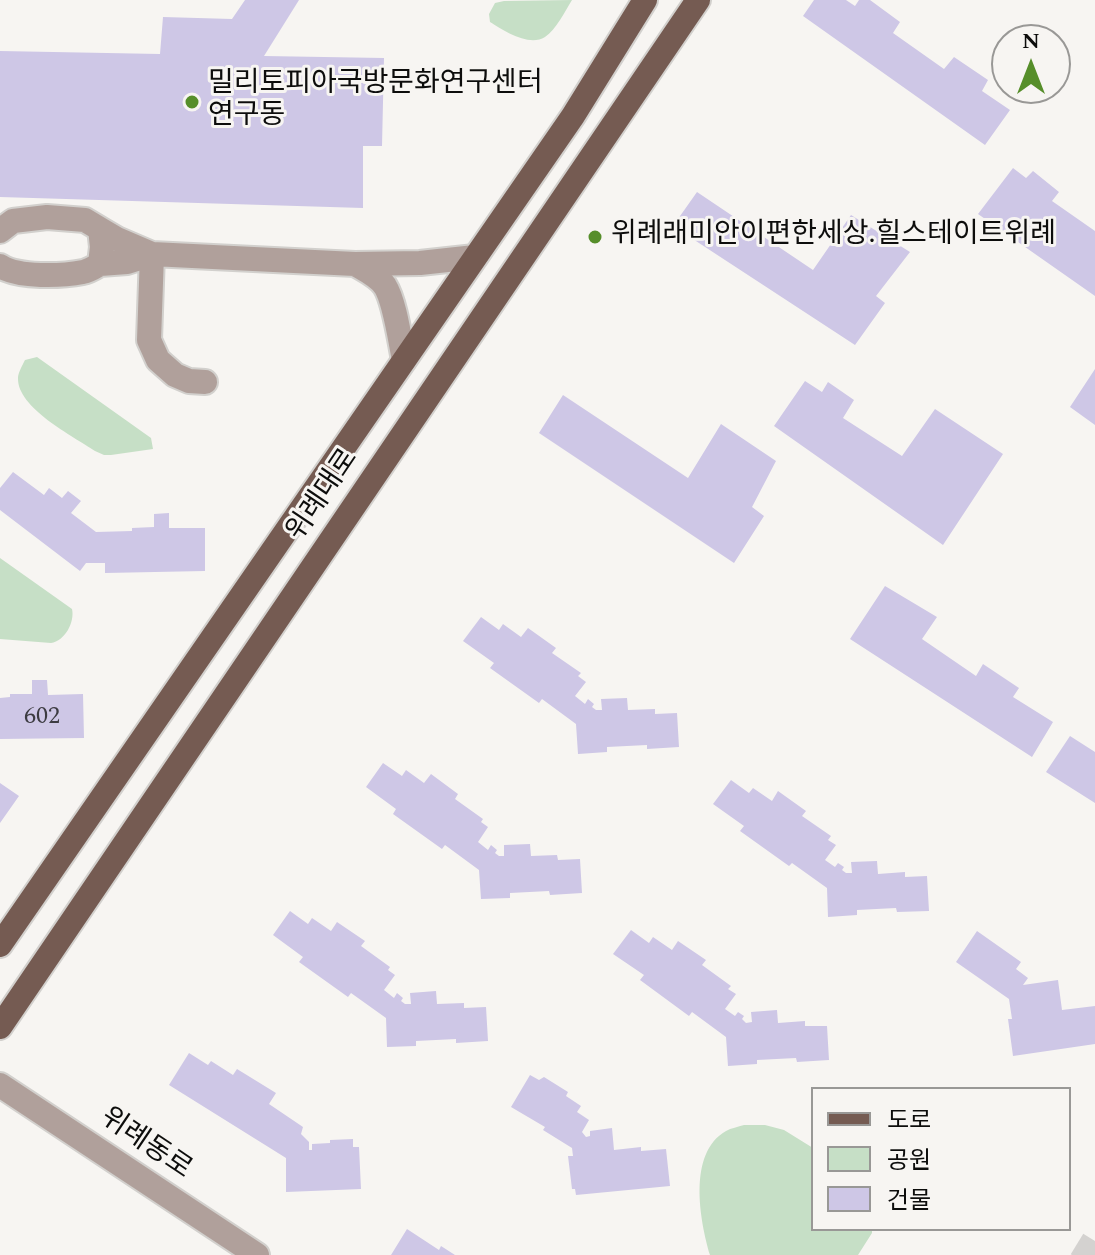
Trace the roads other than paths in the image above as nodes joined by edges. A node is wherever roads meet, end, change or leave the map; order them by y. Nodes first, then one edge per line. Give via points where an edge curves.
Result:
1 (645, 0) edge
2 (698, 0) edge
3 (100, 229) junction
4 (0, 231) edge
5 (152, 254) junction
6 (475, 257) junction
7 (100, 264) junction
8 (355, 264) junction
9 (0, 266) edge
10 (404, 360) junction
11 (205, 382) dead end
12 (0, 945) edge
13 (0, 1027) edge
14 (0, 1085) edge
15 (257, 1255) edge

1 - 6 main road, 위례대로
2 - 13 main road, 위례대로
3 - 4 street via 85,220 47,217 13,221
3 - 5 street
3 - 7 street
5 - 7 street
5 - 8 street
5 - 11 street via 149,340 158,360 175,375
6 - 8 street
6 - 10 main road, 위례대로
7 - 9 street via 86,272 31,275
8 - 10 street via 385,287
10 - 12 main road, 위례대로
14 - 15 street, 위례동로

